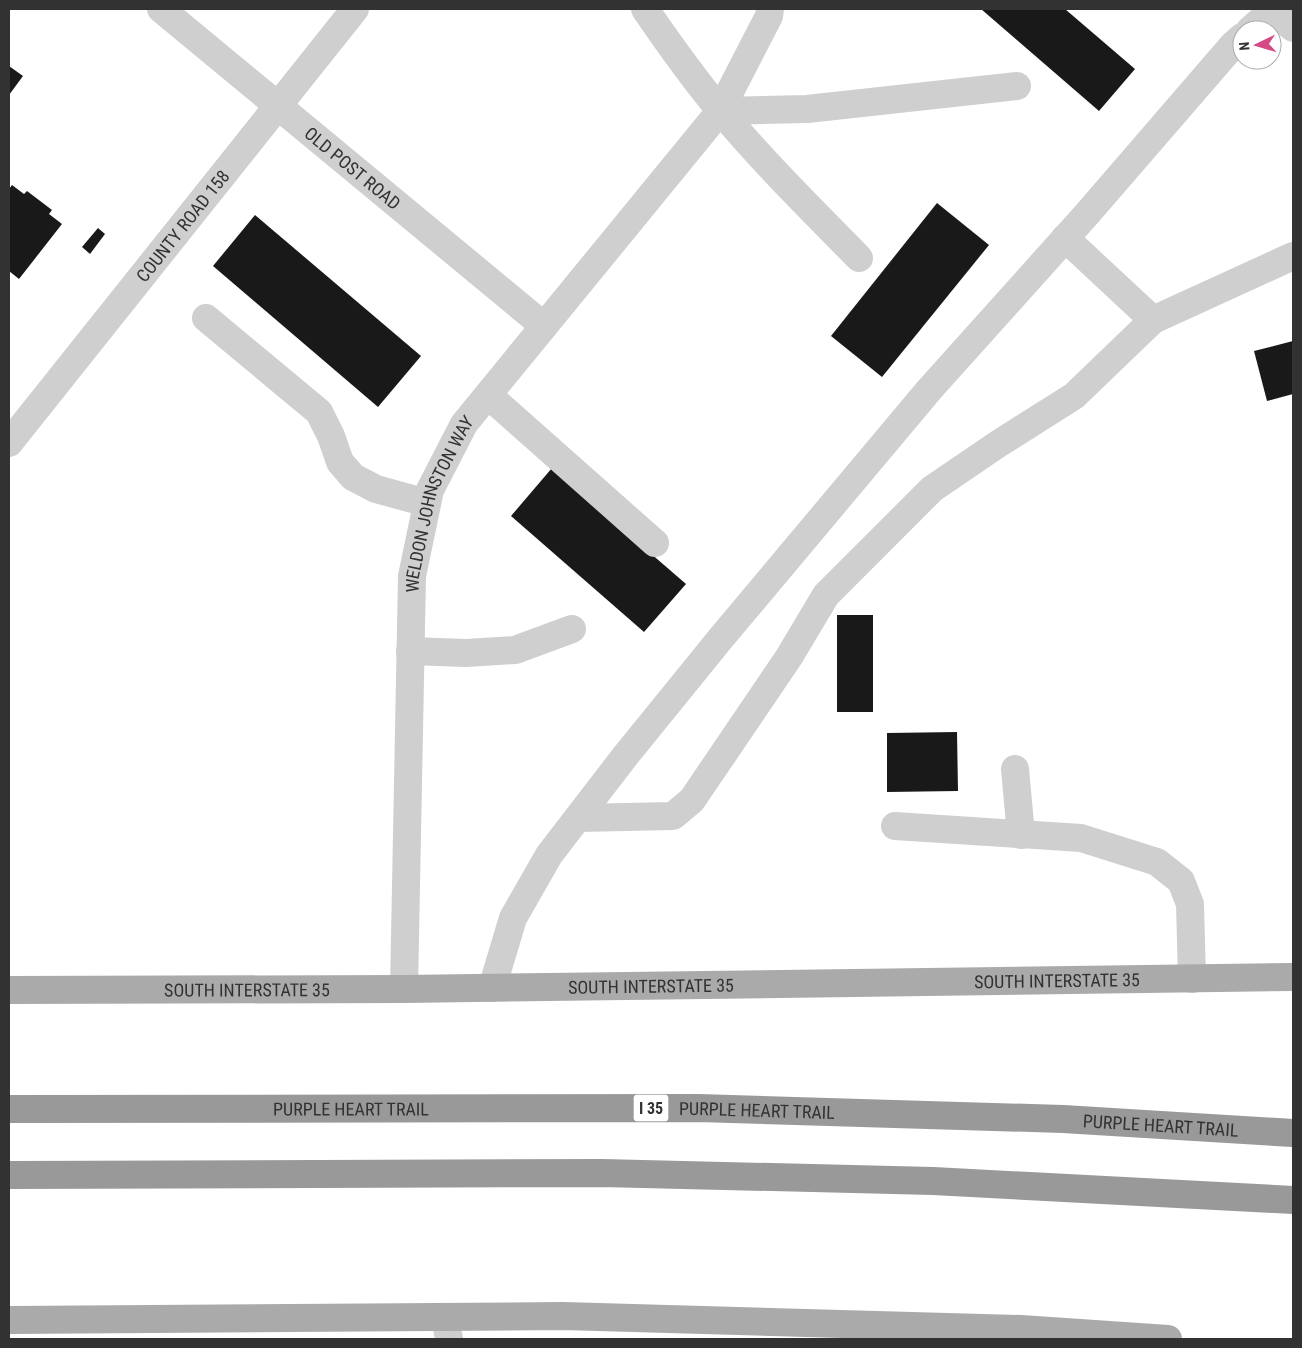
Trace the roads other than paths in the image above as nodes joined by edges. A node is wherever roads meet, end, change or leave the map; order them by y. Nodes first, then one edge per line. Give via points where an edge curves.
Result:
1 (161, 9) edge
2 (355, 9) edge
3 (645, 9) edge
4 (770, 9) edge
5 (1272, 10) edge
6 (1261, 20) edge
7 (1293, 28) edge
8 (1232, 46) edge
9 (1017, 86) dead end
10 (278, 105) junction
11 (720, 111) junction
12 (1066, 238) junction
13 (1293, 256) edge
14 (859, 258) dead end
15 (206, 318) dead end
16 (1153, 320) junction
17 (544, 326) junction
18 (488, 394) junction
19 (9, 443) edge
20 (427, 503) junction
21 (655, 543) dead end
22 (572, 629) dead end
23 (410, 651) junction
24 (1015, 769) dead end
25 (578, 818) junction
26 (895, 826) dead end
27 (1021, 835) junction
28 (1293, 978) edge
29 (1192, 979) junction
30 (492, 988) junction
31 (404, 989) junction
32 (9, 990) edge
33 (9, 1109) edge
34 (1293, 1133) edge
35 (9, 1175) edge
36 (1293, 1200) edge
37 (9, 1320) edge
38 (447, 1328) edge
39 (1168, 1339) edge

1 - 10 street, OLD POST ROAD
2 - 10 street, COUNTY ROAD 158
3 - 11 street
4 - 11 street, WELDON JOHNSTON WAY via 770,16
5 - 6 street
5 - 7 street
8 - 12 street
9 - 11 street via 807,110
10 - 17 street, OLD POST ROAD
10 - 19 street, COUNTY ROAD 158
11 - 14 street
11 - 17 street, WELDON JOHNSTON WAY
12 - 16 street
12 - 25 street via 929,390 721,638
13 - 16 street
15 - 20 street via 319,412 340,462 353,477 376,489
16 - 25 street via 1074,396 932,490 826,595 789,657 692,800 673,816
17 - 18 street, WELDON JOHNSTON WAY
18 - 20 street, WELDON JOHNSTON WAY via 464,424 430,490
18 - 21 street
20 - 23 street, WELDON JOHNSTON WAY via 412,576
22 - 23 street via 515,650 466,653
23 - 31 street, WELDON JOHNSTON WAY
24 - 27 street
25 - 30 street via 549,855 512,918
26 - 27 street
27 - 29 street via 1080,838 1157,862 1181,881 1190,904
28 - 29 main road, SOUTH INTERSTATE 35
29 - 30 main road, SOUTH INTERSTATE 35
30 - 31 main road, SOUTH INTERSTATE 35
31 - 32 main road, SOUTH INTERSTATE 35
33 - 34 highway, PURPLE HEART TRAIL / I 35 via 698,1108 1063,1119
35 - 36 highway via 612,1174 933,1181
37 - 38 main road
38 - 39 main road via 563,1316 1001,1328

